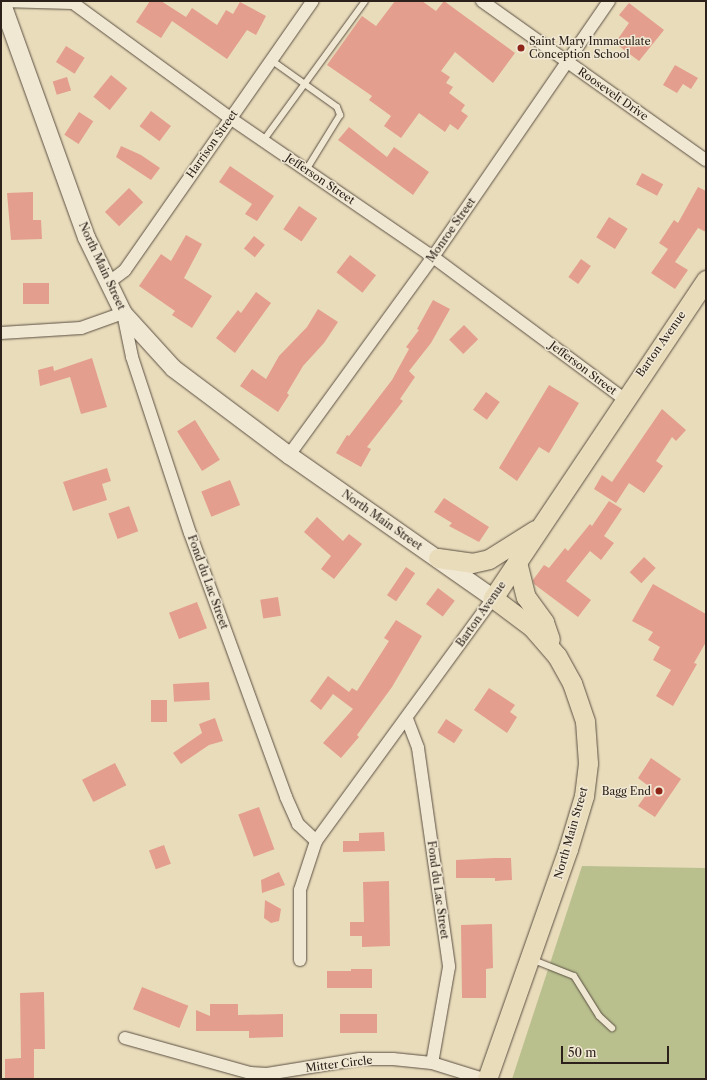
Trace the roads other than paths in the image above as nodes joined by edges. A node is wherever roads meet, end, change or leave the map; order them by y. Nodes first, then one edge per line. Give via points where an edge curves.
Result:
1 (1, 1) edge
2 (313, 1) edge
3 (482, 1) edge
4 (609, 1) edge
5 (362, 2) edge
6 (271, 60) junction
7 (567, 62) junction
8 (305, 84) junction
9 (230, 118) junction
10 (263, 141) junction
11 (706, 160) edge
12 (306, 170) junction
13 (433, 257) junction
14 (706, 280) edge
15 (108, 283) junction
16 (123, 313) junction
17 (1, 333) edge
18 (624, 399) junction
19 (289, 455) junction
20 (540, 527) junction
21 (438, 558) junction
22 (517, 562) junction
23 (493, 598) junction
24 (557, 656) junction
25 (407, 719) junction
26 (316, 841) junction
27 (530, 958) junction
28 (300, 960) dead end
29 (612, 1028) dead end
30 (125, 1038) dead end
31 (432, 1063) junction
32 (483, 1079) edge
33 (487, 1079) edge

1 - 9 street, Jefferson Street via 73,3
1 - 15 main road, North Main Street via 81,223
2 - 6 street, Harrison Street
3 - 7 street, Roosevelt Drive
4 - 7 street, Monroe Street
5 - 8 lane
6 - 8 lane
6 - 9 street, Harrison Street
7 - 11 street, Roosevelt Drive
7 - 13 street, Monroe Street
8 - 10 lane
8 - 12 lane via 337,107 340,115
9 - 10 street, Jefferson Street
9 - 15 street, Harrison Street via 125,270
10 - 12 street, Jefferson Street
12 - 13 street, Jefferson Street
13 - 18 street, Jefferson Street
13 - 19 street, Monroe Street
14 - 18 main road, Barton Avenue
15 - 16 main road, North Main Street
16 - 17 street via 81,328
16 - 19 main road, North Main Street via 173,368
16 - 26 street, Fond du Lac Street via 132,357 190,533 286,798 298,824
18 - 20 main road, Barton Avenue
19 - 21 main road, North Main Street
20 - 21 main road via 489,559 472,563
20 - 22 main road, Barton Avenue
21 - 23 main road, North Main Street
22 - 23 main road, Barton Avenue
22 - 24 main road via 526,597 544,622
23 - 24 main road, North Main Street via 533,628
23 - 25 street, Barton Avenue
24 - 27 main road, North Main Street via 572,683 585,721 588,763 584,796
25 - 26 street, Barton Avenue
25 - 31 street, Fond du Lac Street via 418,748 449,967
26 - 28 street, Barton Avenue via 300,890
27 - 29 lane via 574,976 599,1016
27 - 33 main road, North Main Street
30 - 31 street, Mitter Circle via 250,1073 267,1074 360,1059
31 - 32 street, Mitter Circle

